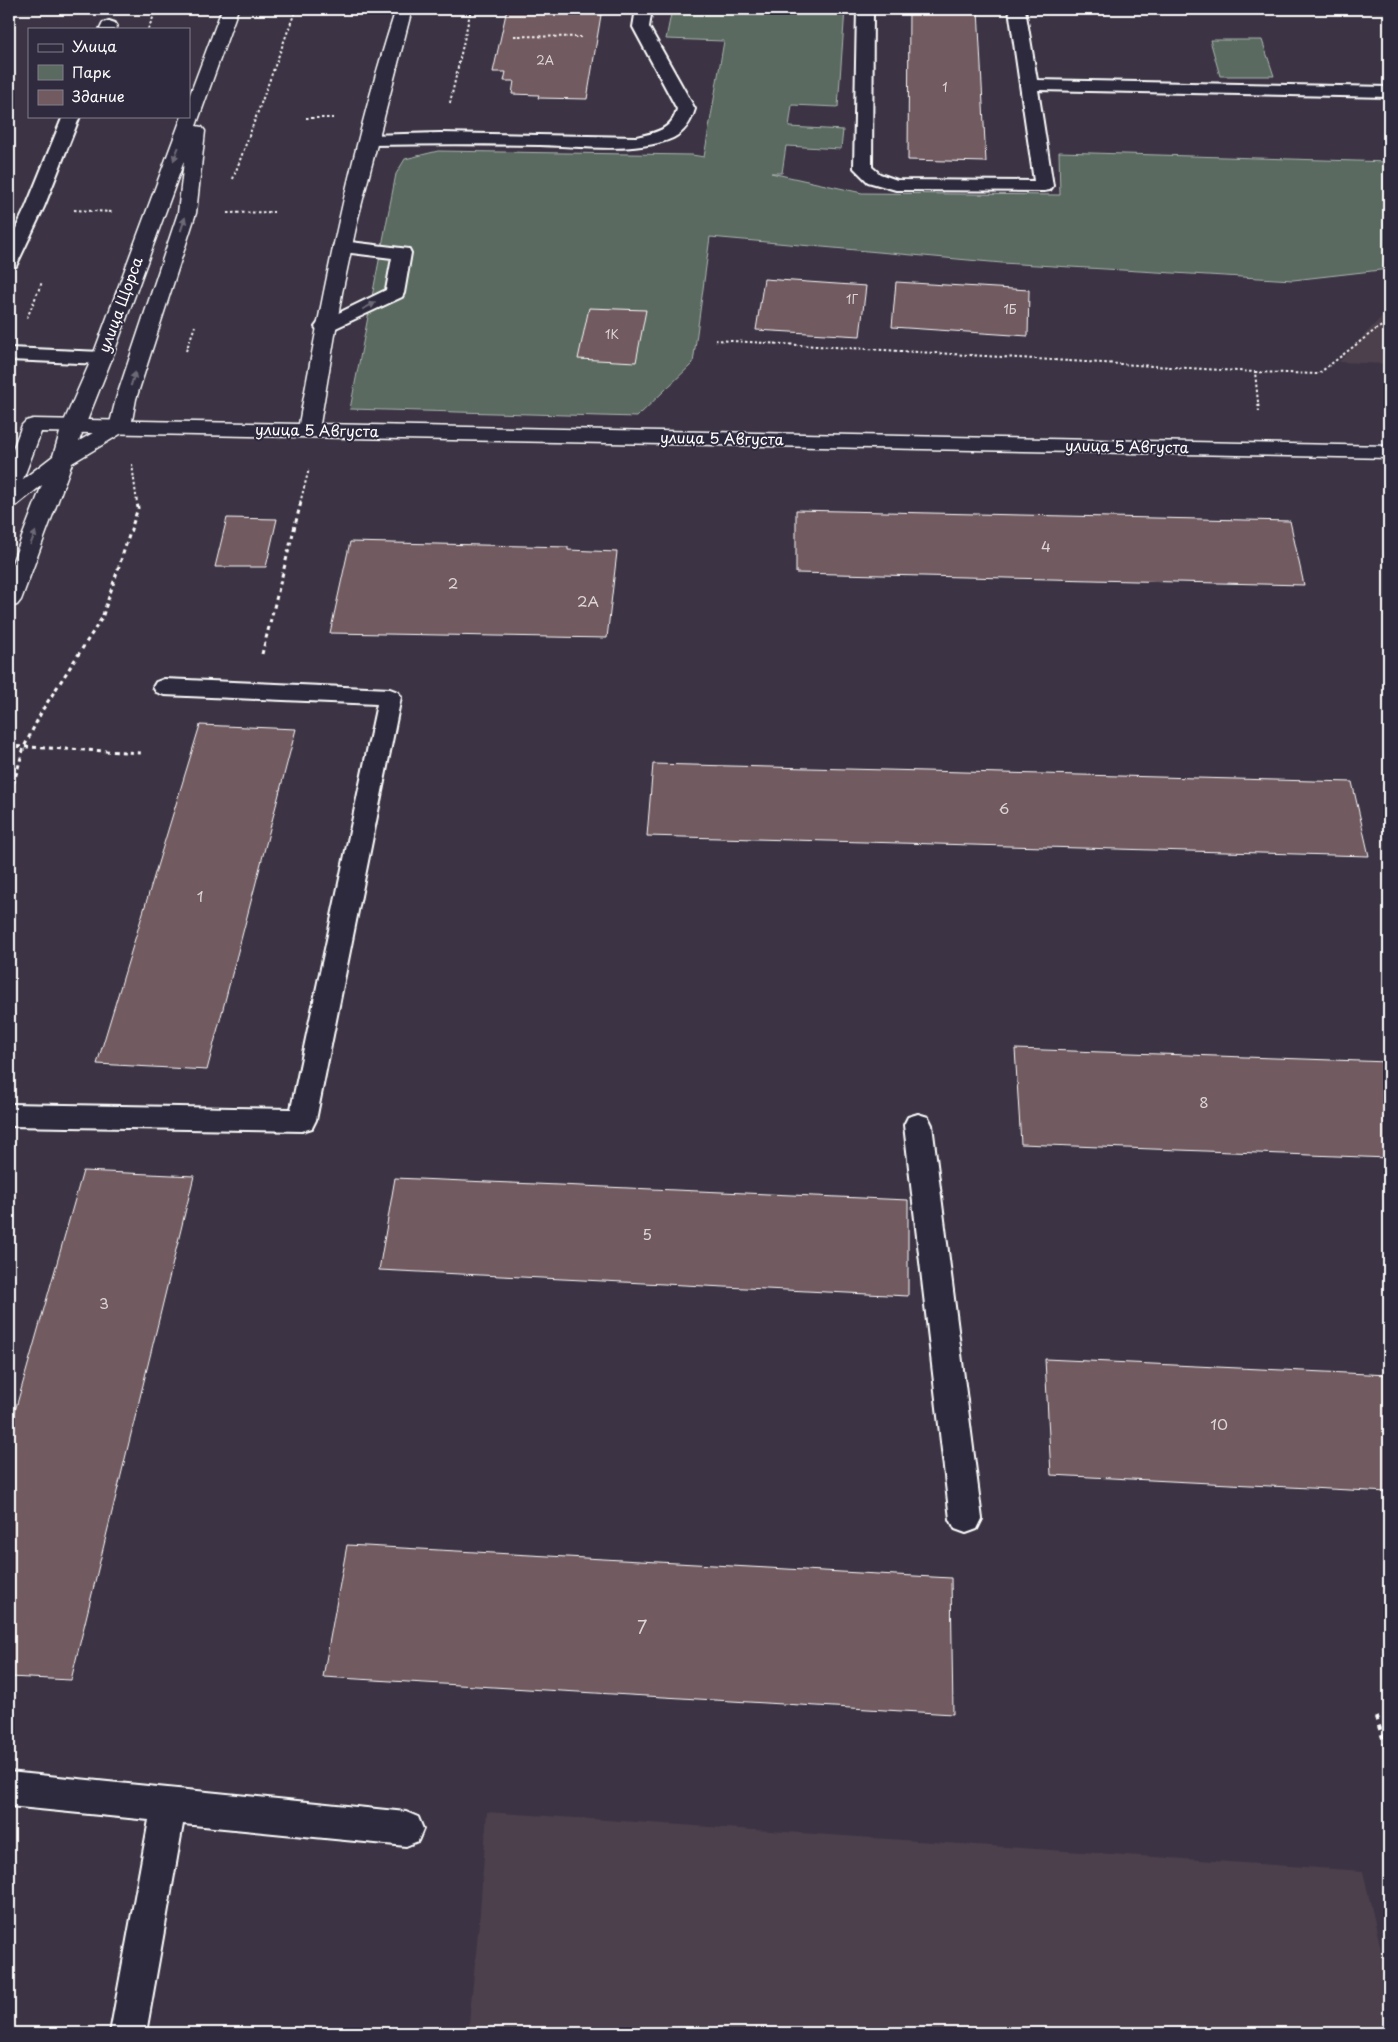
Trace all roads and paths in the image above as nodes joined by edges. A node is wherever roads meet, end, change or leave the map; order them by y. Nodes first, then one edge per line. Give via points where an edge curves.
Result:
1 (157, 9) edge
2 (230, 9) edge
3 (404, 9) edge
4 (471, 9) edge
5 (644, 9) edge
6 (865, 9) edge
7 (1017, 9) edge
8 (148, 28) edge
9 (514, 36) dead end
10 (581, 37) dead end
11 (1029, 85) junction
12 (200, 92) junction
13 (1389, 92) edge
14 (71, 118) edge
15 (440, 138) junction
16 (369, 140) junction
17 (342, 247) junction
18 (9, 262) edge
19 (1389, 322) edge
20 (325, 328) junction
21 (715, 340) dead end
22 (9, 354) edge
23 (102, 358) junction
24 (1255, 372) junction
25 (73, 426) junction
26 (120, 426) junction
27 (254, 430) junction
28 (308, 431) junction
29 (1262, 450) junction
30 (1389, 452) edge
31 (63, 459) junction
32 (310, 466) dead end
33 (9, 486) edge
34 (9, 500) edge
35 (9, 600) edge
36 (164, 687) dead end
37 (252, 691) junction
38 (1387, 731) dead end
39 (1389, 735) edge
40 (9, 746) edge
41 (144, 753) dead end
42 (9, 1115) edge
43 (918, 1125) dead end
44 (966, 1518) dead end
45 (1376, 1717) dead end
46 (1389, 1756) edge
47 (9, 1789) edge
48 (169, 1805) junction
49 (406, 1828) dead end
50 (128, 2033) edge

1 - 8 path
2 - 12 street, улица Щорса
3 - 16 street
4 - 15 path
5 - 15 lane via 641,27 686,109 684,120 674,131 636,142
6 - 11 lane via 863,168 874,178 896,185 1044,186
7 - 11 lane
9 - 10 path
11 - 13 lane
12 -> 23 street, улица Щорса
26 -> 12 street via 187,213
14 - 18 lane
15 - 16 lane
16 - 17 street
17 - 20 street
20 -> 17 lane via 395,293 402,253
19 - 24 path via 1318,374
20 - 28 street
21 - 24 path
22 - 23 lane
23 - 25 street, улица Щорса
24 - 29 path
25 - 27 street
25 - 31 street, улица Щорса
25 - 33 street via 33,425
26 - 27 street, улица 5 Августа
26 - 31 street
27 - 28 street, улица 5 Августа
28 - 29 street, улица 5 Августа
29 - 30 street, улица 5 Августа
31 - 34 street
35 -> 31 street, улица Щорса
32 - 37 path
36 - 37 lane
37 - 42 lane via 390,697 302,1120
38 - 39 path
40 - 41 path
43 - 44 lane
45 - 46 path
47 - 48 lane
48 - 49 lane
48 - 50 lane

